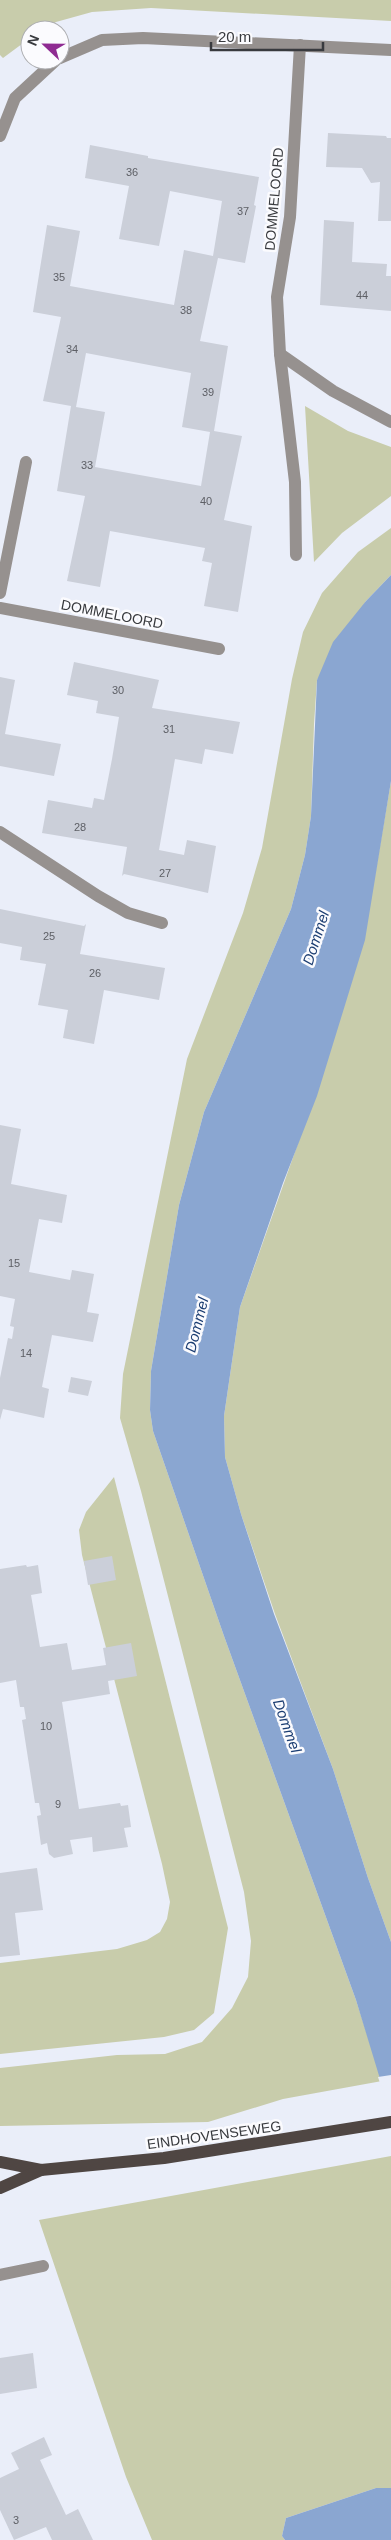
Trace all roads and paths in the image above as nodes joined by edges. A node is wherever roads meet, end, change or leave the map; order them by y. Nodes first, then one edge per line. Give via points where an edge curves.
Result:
1 (300, 45) junction
2 (391, 50) edge
3 (70, 54) edge
4 (45, 70) edge
5 (0, 136) edge
6 (280, 354) junction
7 (391, 422) edge
8 (26, 462) dead end
9 (296, 555) dead end
10 (0, 593) edge
11 (0, 608) edge
12 (219, 649) dead end
13 (0, 832) edge
14 (162, 923) dead end
15 (391, 2122) edge
16 (0, 2162) edge
17 (41, 2170) junction
18 (0, 2188) edge
19 (43, 2266) dead end
20 (0, 2275) edge

1 - 2 street
1 - 3 street via 144,38 102,40
1 - 6 street, DOMMELOORD via 290,217 277,296
4 - 5 street via 15,98
6 - 7 street via 333,391
6 - 9 street, DOMMELOORD via 294,482
8 - 10 street
11 - 12 street, DOMMELOORD
13 - 14 street via 128,913
15 - 17 main road, EINDHOVENSEWEG via 164,2158
16 - 17 main road, EINDHOVENSEWEG
17 - 18 main road, EINDHOVENSEWEG
19 - 20 street

